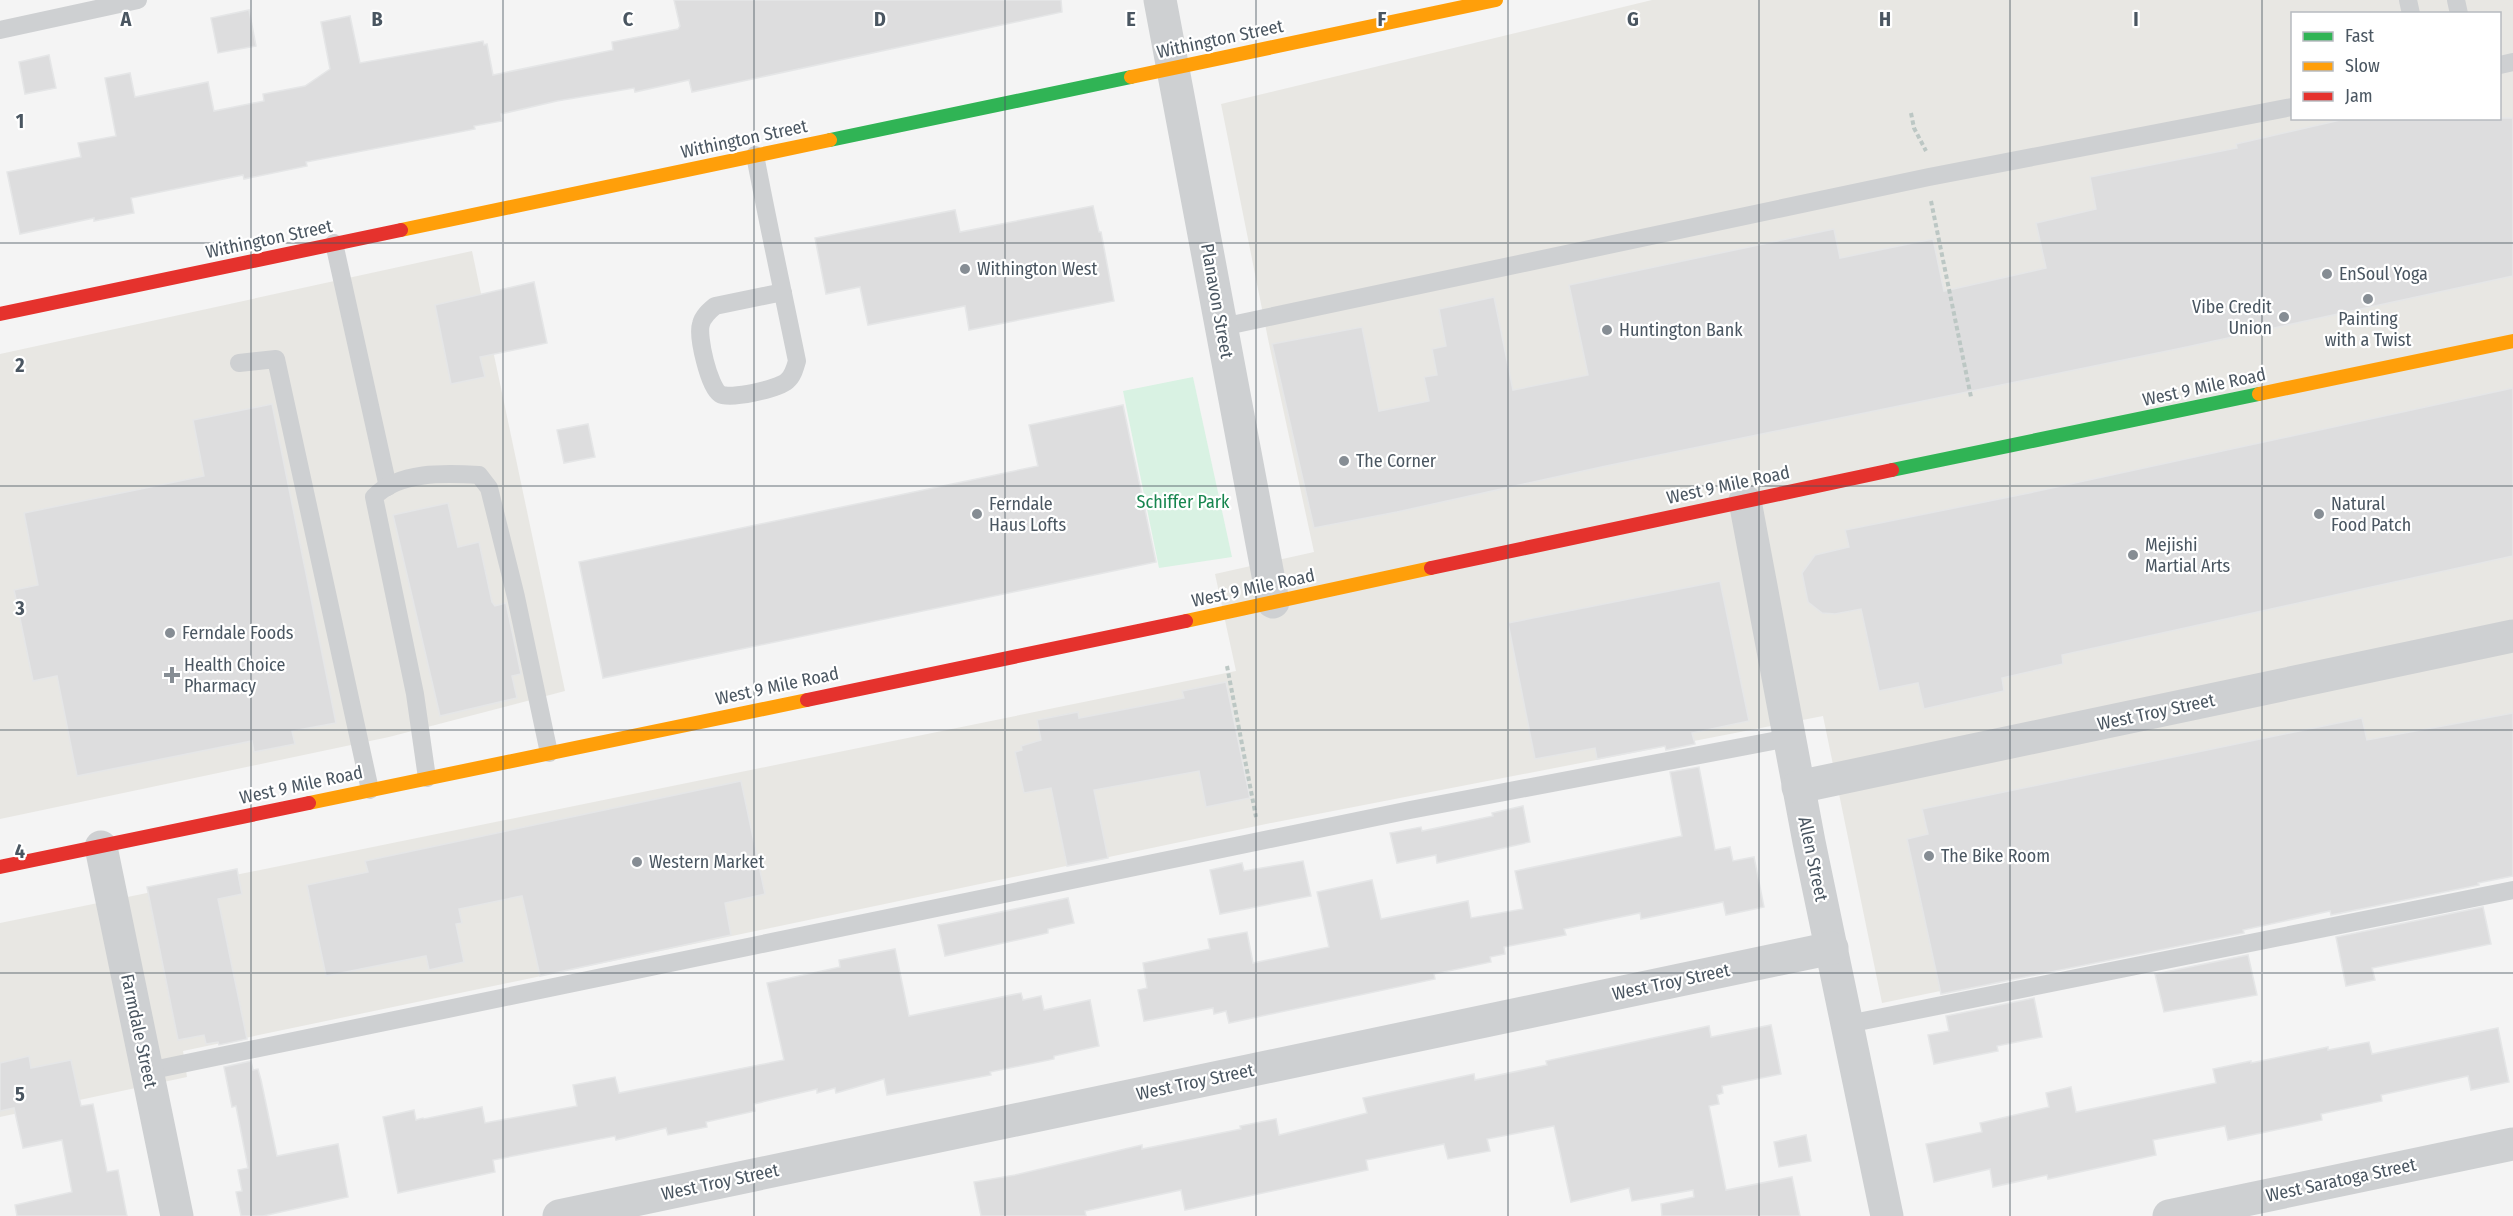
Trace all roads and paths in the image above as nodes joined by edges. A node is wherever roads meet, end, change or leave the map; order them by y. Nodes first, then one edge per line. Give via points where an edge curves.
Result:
1 (138, 0) edge
2 (1160, 0) edge
3 (1496, 0) edge
4 (0, 30) edge
5 (1173, 68) junction
6 (2291, 107) edge
7 (1911, 113) dead end
8 (1927, 151) dead end
9 (755, 155) junction
10 (1929, 191) dead end
11 (334, 243) junction
12 (783, 292) junction
13 (0, 314) edge
14 (1222, 327) junction
15 (2513, 340) edge
16 (239, 363) dead end
17 (1971, 397) dead end
18 (388, 487) junction
19 (1745, 501) junction
20 (1273, 602) junction
21 (2513, 636) edge
22 (1227, 666) dead end
23 (1790, 738) junction
24 (549, 753) junction
25 (427, 778) junction
26 (1798, 787) junction
27 (370, 790) junction
28 (1257, 825) dead end
29 (101, 847) junction
30 (0, 867) edge
31 (2513, 890) edge
32 (1832, 948) junction
33 (1848, 1024) junction
34 (148, 1071) junction
35 (2513, 1144) edge
36 (177, 1216) edge
37 (558, 1216) edge
38 (1887, 1216) edge
39 (2169, 1216) edge

1 - 4 lane
2 - 5 street, Planavon Street
3 - 5 main road, Withington Street
5 - 9 main road, Withington Street
5 - 14 street, Planavon Street
6 - 14 lane via 1917,179
7 - 8 path via 1914,128
9 - 11 main road, Withington Street
9 - 12 lane
10 - 17 path
11 - 13 main road, Withington Street
11 - 18 lane
12 - 12 lane via 797,361 795,370 775,388 726,396 718,393 711,384 700,332 707,312 715,306
14 - 20 street, Planavon Street
15 - 19 main road, West 9 Mile Road
16 - 27 lane via 276,359
18 - 24 lane via 416,477 451,473 479,476 489,488
18 - 25 lane via 374,497 415,694
19 - 20 main road, West 9 Mile Road
19 - 23 street, Allen Street
20 - 24 main road, West 9 Mile Road
21 - 26 street, West Troy Street
22 - 28 path
23 - 26 street, Allen Street
23 - 34 lane via 1443,803
24 - 25 main road, West 9 Mile Road
25 - 27 main road, West 9 Mile Road
26 - 32 street, Allen Street
27 - 29 main road, West 9 Mile Road
29 - 30 main road, West 9 Mile Road
29 - 34 street, Farmdale Street
31 - 33 lane
32 - 33 street, Allen Street
32 - 37 street, West Troy Street
33 - 38 street, Allen Street
34 - 36 street, Farmdale Street
35 - 39 street, West Saratoga Street

